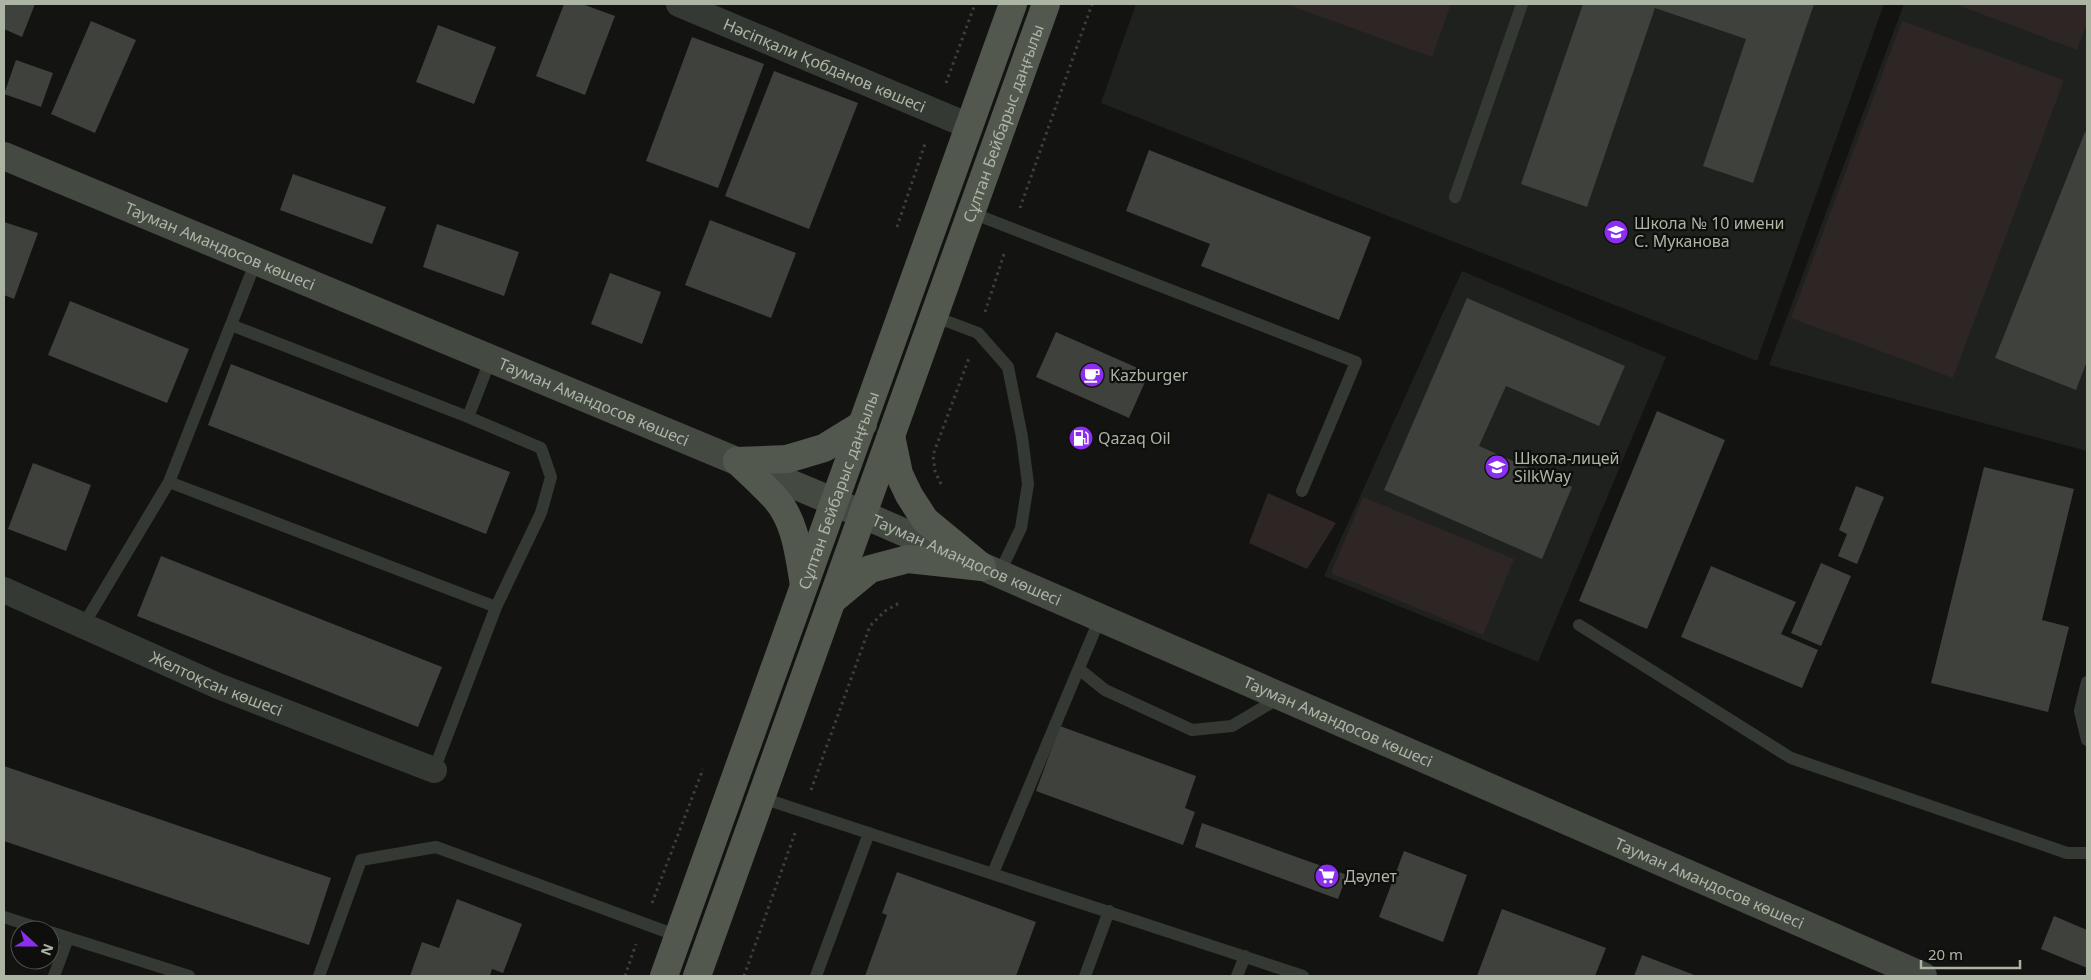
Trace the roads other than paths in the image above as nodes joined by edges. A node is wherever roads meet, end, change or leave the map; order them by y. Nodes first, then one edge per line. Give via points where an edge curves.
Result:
1 (679, 4) edge
2 (1013, 4) edge
3 (1046, 4) edge
4 (1522, 4) edge
5 (970, 126) junction
6 (4, 156) edge
7 (1455, 197) dead end
8 (972, 213) junction
9 (256, 261) junction
10 (933, 316) junction
11 (231, 325) junction
12 (491, 358) junction
13 (468, 416) junction
14 (863, 424) junction
15 (891, 433) junction
16 (737, 461) junction
17 (169, 482) junction
18 (1302, 491) dead end
19 (834, 502) junction
20 (864, 516) junction
21 (991, 570) junction
22 (804, 586) junction
23 (4, 590) edge
24 (833, 599) junction
25 (496, 607) junction
26 (1100, 618) junction
27 (84, 624) junction
28 (1580, 625) dead end
29 (1079, 669) junction
30 (2087, 682) edge
31 (1282, 697) junction
32 (2087, 740) edge
33 (434, 770) joint
34 (762, 798) junction
35 (869, 833) junction
36 (2087, 853) edge
37 (993, 873) junction
38 (1109, 911) junction
39 (60, 935) edge
40 (678, 936) junction
41 (68, 938) junction
42 (1245, 956) junction
43 (153, 971) edge
44 (54, 976) edge
45 (189, 976) edge
46 (318, 976) edge
47 (664, 976) edge
48 (697, 976) edge
49 (816, 976) edge
50 (1085, 976) edge
51 (1237, 976) edge
52 (1303, 976) edge
53 (1923, 976) edge

1 - 5 street, Нәсіпқали Қобданов көшесі
2 - 5 main road, Сұлтан Бейбарыс даңғылы
3 - 8 main road, Сұлтан Бейбарыс даңғылы
4 - 7 lane
5 - 14 main road, Сұлтан Бейбарыс даңғылы
6 - 9 main road, Тауман Амандосов көшесі
8 - 10 main road, Сұлтан Бейбарыс даңғылы
8 - 18 lane via 1356,362
9 - 11 lane
9 - 12 main road, Тауман Амандосов көшесі
10 - 15 main road, Сұлтан Бейбарыс даңғылы
10 - 21 lane via 978,333 1008,367 1028,484 1021,528
11 - 13 lane
11 - 17 lane
12 - 13 lane
12 - 16 main road, Тауман Амандосов көшесі
13 - 25 lane via 541,448 552,477 541,513
14 - 16 main road via 824,448 787,459
14 - 19 main road, Сұлтан Бейбарыс даңғылы
15 - 20 main road, Сұлтан Бейбарыс даңғылы
15 - 21 main road via 899,474 925,520
16 - 19 main road, Тауман Амандосов көшесі
16 - 22 main road via 777,501 790,524
17 - 25 lane
17 - 27 lane
19 - 20 main road, Тауман Амандосов көшесі
19 - 22 main road, Сұлтан Бейбарыс даңғылы
20 - 21 main road, Тауман Амандосов көшесі
20 - 24 main road, Сұлтан Бейбарыс даңғылы
21 - 24 main road via 908,559 870,569
21 - 26 main road, Тауман Амандосов көшесі
22 - 40 main road, Сұлтан Бейбарыс даңғылы
23 - 27 street, Желтоқсан көшесі
24 - 34 main road, Сұлтан Бейбарыс даңғылы
25 - 33 lane
26 - 29 lane
26 - 31 main road, Тауман Амандосов көшесі
27 - 33 street, Желтоқсан көшесі via 218,686
28 - 36 lane via 1791,758 2067,853
29 - 31 lane via 1105,690 1192,730 1232,726
29 - 37 lane
30 - 32 lane via 2080,711
31 - 53 main road, Тауман Амандосов көшесі
34 - 35 lane
34 - 48 main road, Сұлтан Бейбарыс даңғылы
35 - 37 lane
35 - 49 lane
37 - 38 lane
38 - 42 lane
38 - 50 lane
39 - 41 lane
40 - 46 lane via 436,847 361,860
40 - 47 main road, Сұлтан Бейбарыс даңғылы
41 - 43 lane
41 - 44 lane
42 - 51 lane
42 - 52 lane
43 - 45 lane

